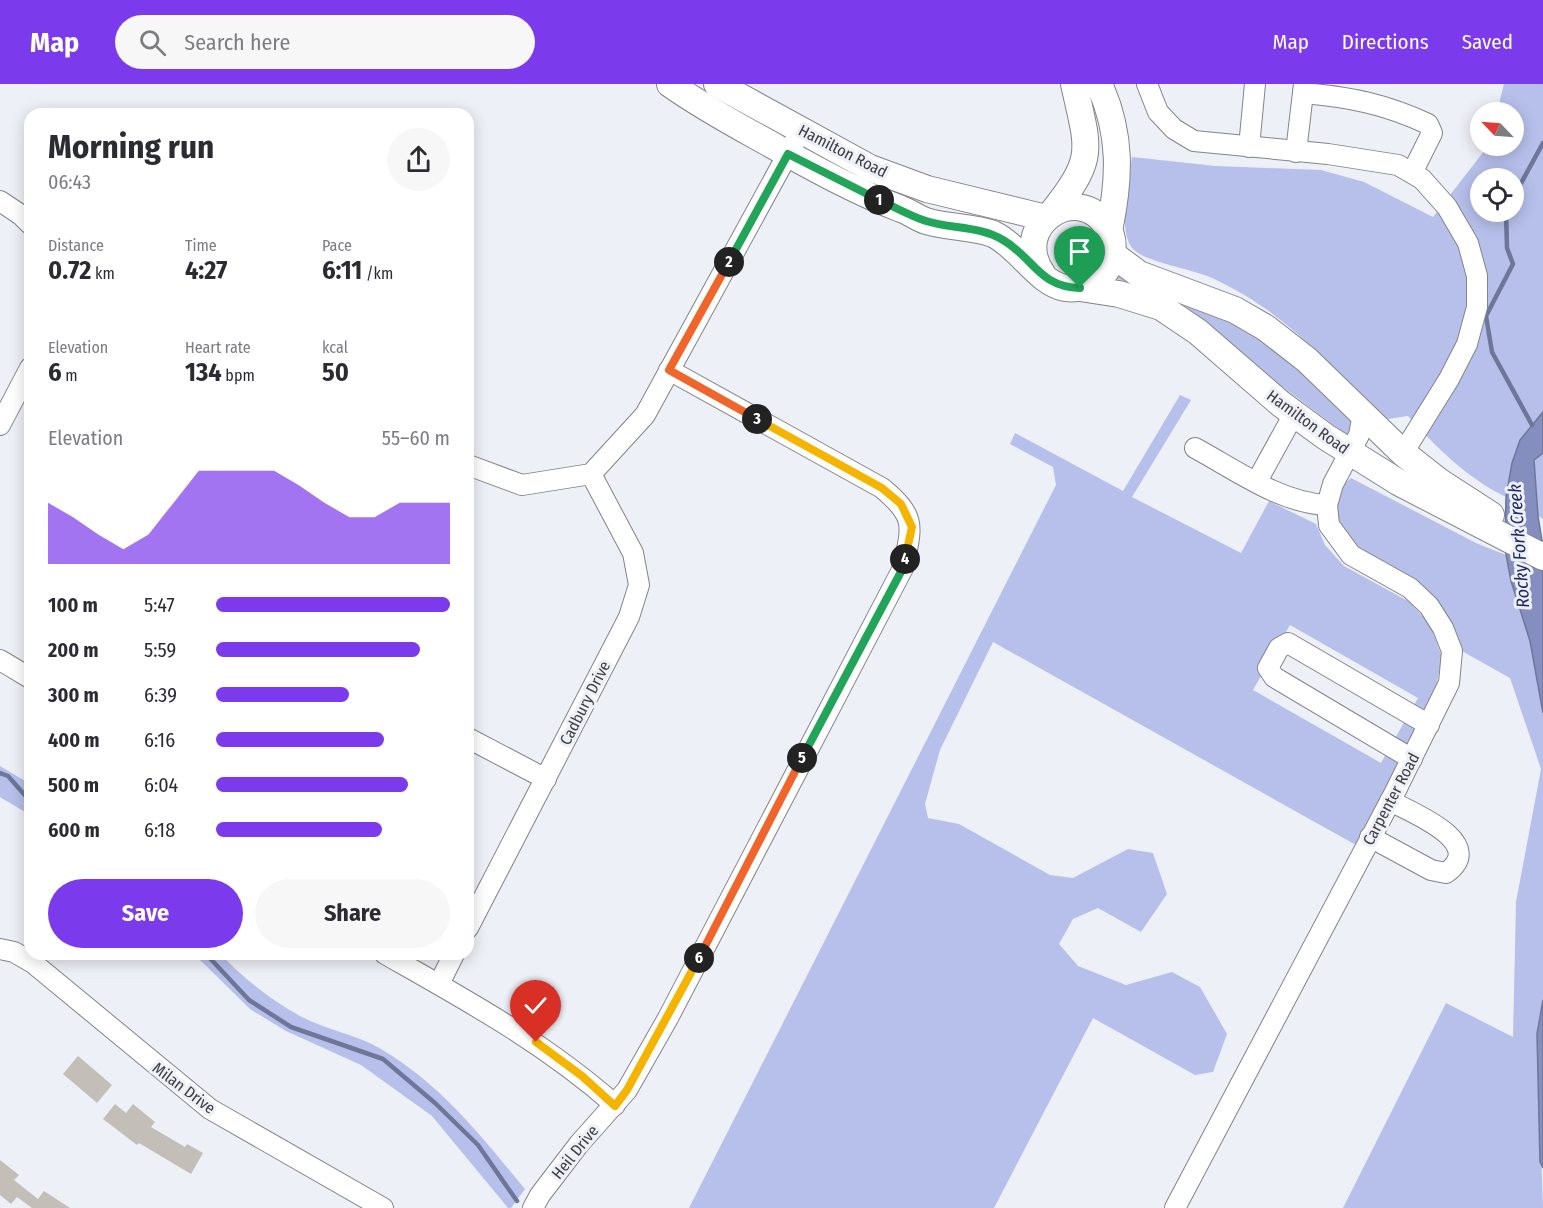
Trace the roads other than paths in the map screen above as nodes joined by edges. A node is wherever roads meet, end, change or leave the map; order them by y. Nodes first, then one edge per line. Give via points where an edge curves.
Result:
1 (670, 84) edge
2 (717, 84) edge
3 (1074, 84) edge
4 (1084, 84) edge
5 (1099, 84) edge
6 (1147, 84) edge
7 (1255, 84) edge
8 (1304, 89) edge
9 (801, 129) junction
10 (1249, 147) junction
11 (1296, 152) junction
12 (788, 154) junction
13 (1412, 173) junction
14 (0, 201) edge
15 (1055, 213) junction
16 (24, 219) edge
17 (1111, 240) junction
18 (1025, 250) junction
19 (1080, 288) junction
20 (669, 370) junction
21 (24, 379) edge
22 (1357, 408) junction
23 (1294, 414) junction
24 (0, 423) edge
25 (1195, 448) dead end
26 (1349, 452) junction
27 (1403, 453) junction
28 (474, 467) edge
29 (591, 474) junction
30 (1257, 481) junction
31 (1327, 505) junction
32 (1461, 505) junction
33 (1543, 545) edge
34 (1543, 557) edge
35 (0, 660) edge
36 (24, 674) edge
37 (1429, 725) junction
38 (474, 741) edge
39 (1412, 759) junction
40 (546, 779) junction
41 (1390, 801) junction
42 (1370, 837) junction
43 (474, 917) edge
44 (0, 949) edge
45 (24, 958) edge
46 (28, 960) edge
47 (396, 960) edge
48 (451, 960) edge
49 (439, 984) junction
50 (615, 1106) junction
51 (383, 1208) edge
52 (533, 1208) edge
53 (1175, 1208) edge

1 - 12 main road, Hamilton Road
2 - 9 main road, Hamilton Road
3 - 15 main road via 1087,144 1085,160
4 - 15 main road via 1098,154 1091,175
5 - 17 main road via 1117,138 1117,194
6 - 10 street via 1158,112 1174,129 1194,141
7 - 10 street
8 - 11 street
8 - 13 street via 1396,108 1428,124 1432,134
9 - 12 street
9 - 15 main road, Hamilton Road via 870,168 913,184 975,202
10 - 11 street
11 - 13 street via 1398,165
12 - 18 main road, Hamilton Road via 902,210 991,224 1014,236
12 - 20 street
13 - 27 street via 1447,207 1468,243 1477,276 1477,307 1467,344
14 - 16 street
15 - 17 main road via 1083,208 1105,223
15 - 18 main road
17 - 19 main road via 1103,274
17 - 22 main road, Hamilton Road via 1153,269 1206,286 1275,325 1329,371
18 - 19 main road via 1043,275 1057,285
19 - 23 main road, Hamilton Road via 1119,294 1161,307 1198,332
20 - 29 street via 645,415
20 - 50 street, Heil Drive via 882,488 901,504 912,527 903,568 668,1018
21 - 24 street
22 - 26 street via 1359,435
22 - 27 main road, Hamilton Road
23 - 26 main road, Hamilton Road
23 - 30 street
25 - 30 street
26 - 31 street
26 - 32 main road, Hamilton Road via 1398,482
27 - 32 main road, Hamilton Road via 1440,482
28 - 29 street via 522,485
29 - 40 street, Cadbury Drive via 633,553 639,585 629,617
30 - 31 street via 1297,501
31 - 37 street, Carpenter Road via 1329,525 1351,555 1410,588 1429,606 1443,628 1452,651 1449,683
32 - 33 main road, Hamilton Road
32 - 34 main road, Hamilton Road
35 - 36 street
37 - 39 street, Carpenter Road
37 - 39 street via 1288,643 1279,648 1268,668 1274,677
38 - 40 street
39 - 41 street, Carpenter Road
40 - 43 street, Cadbury Drive
41 - 42 street, Carpenter Road
41 - 42 street via 1447,832 1459,855 1455,867 1446,873 1431,870
42 - 53 street, Carpenter Road
44 - 45 street, Milan Drive
46 - 51 street, Milan Drive via 210,1109
47 - 49 street
48 - 49 street
49 - 50 street via 536,1042
50 - 52 street, Heil Drive via 579,1144

